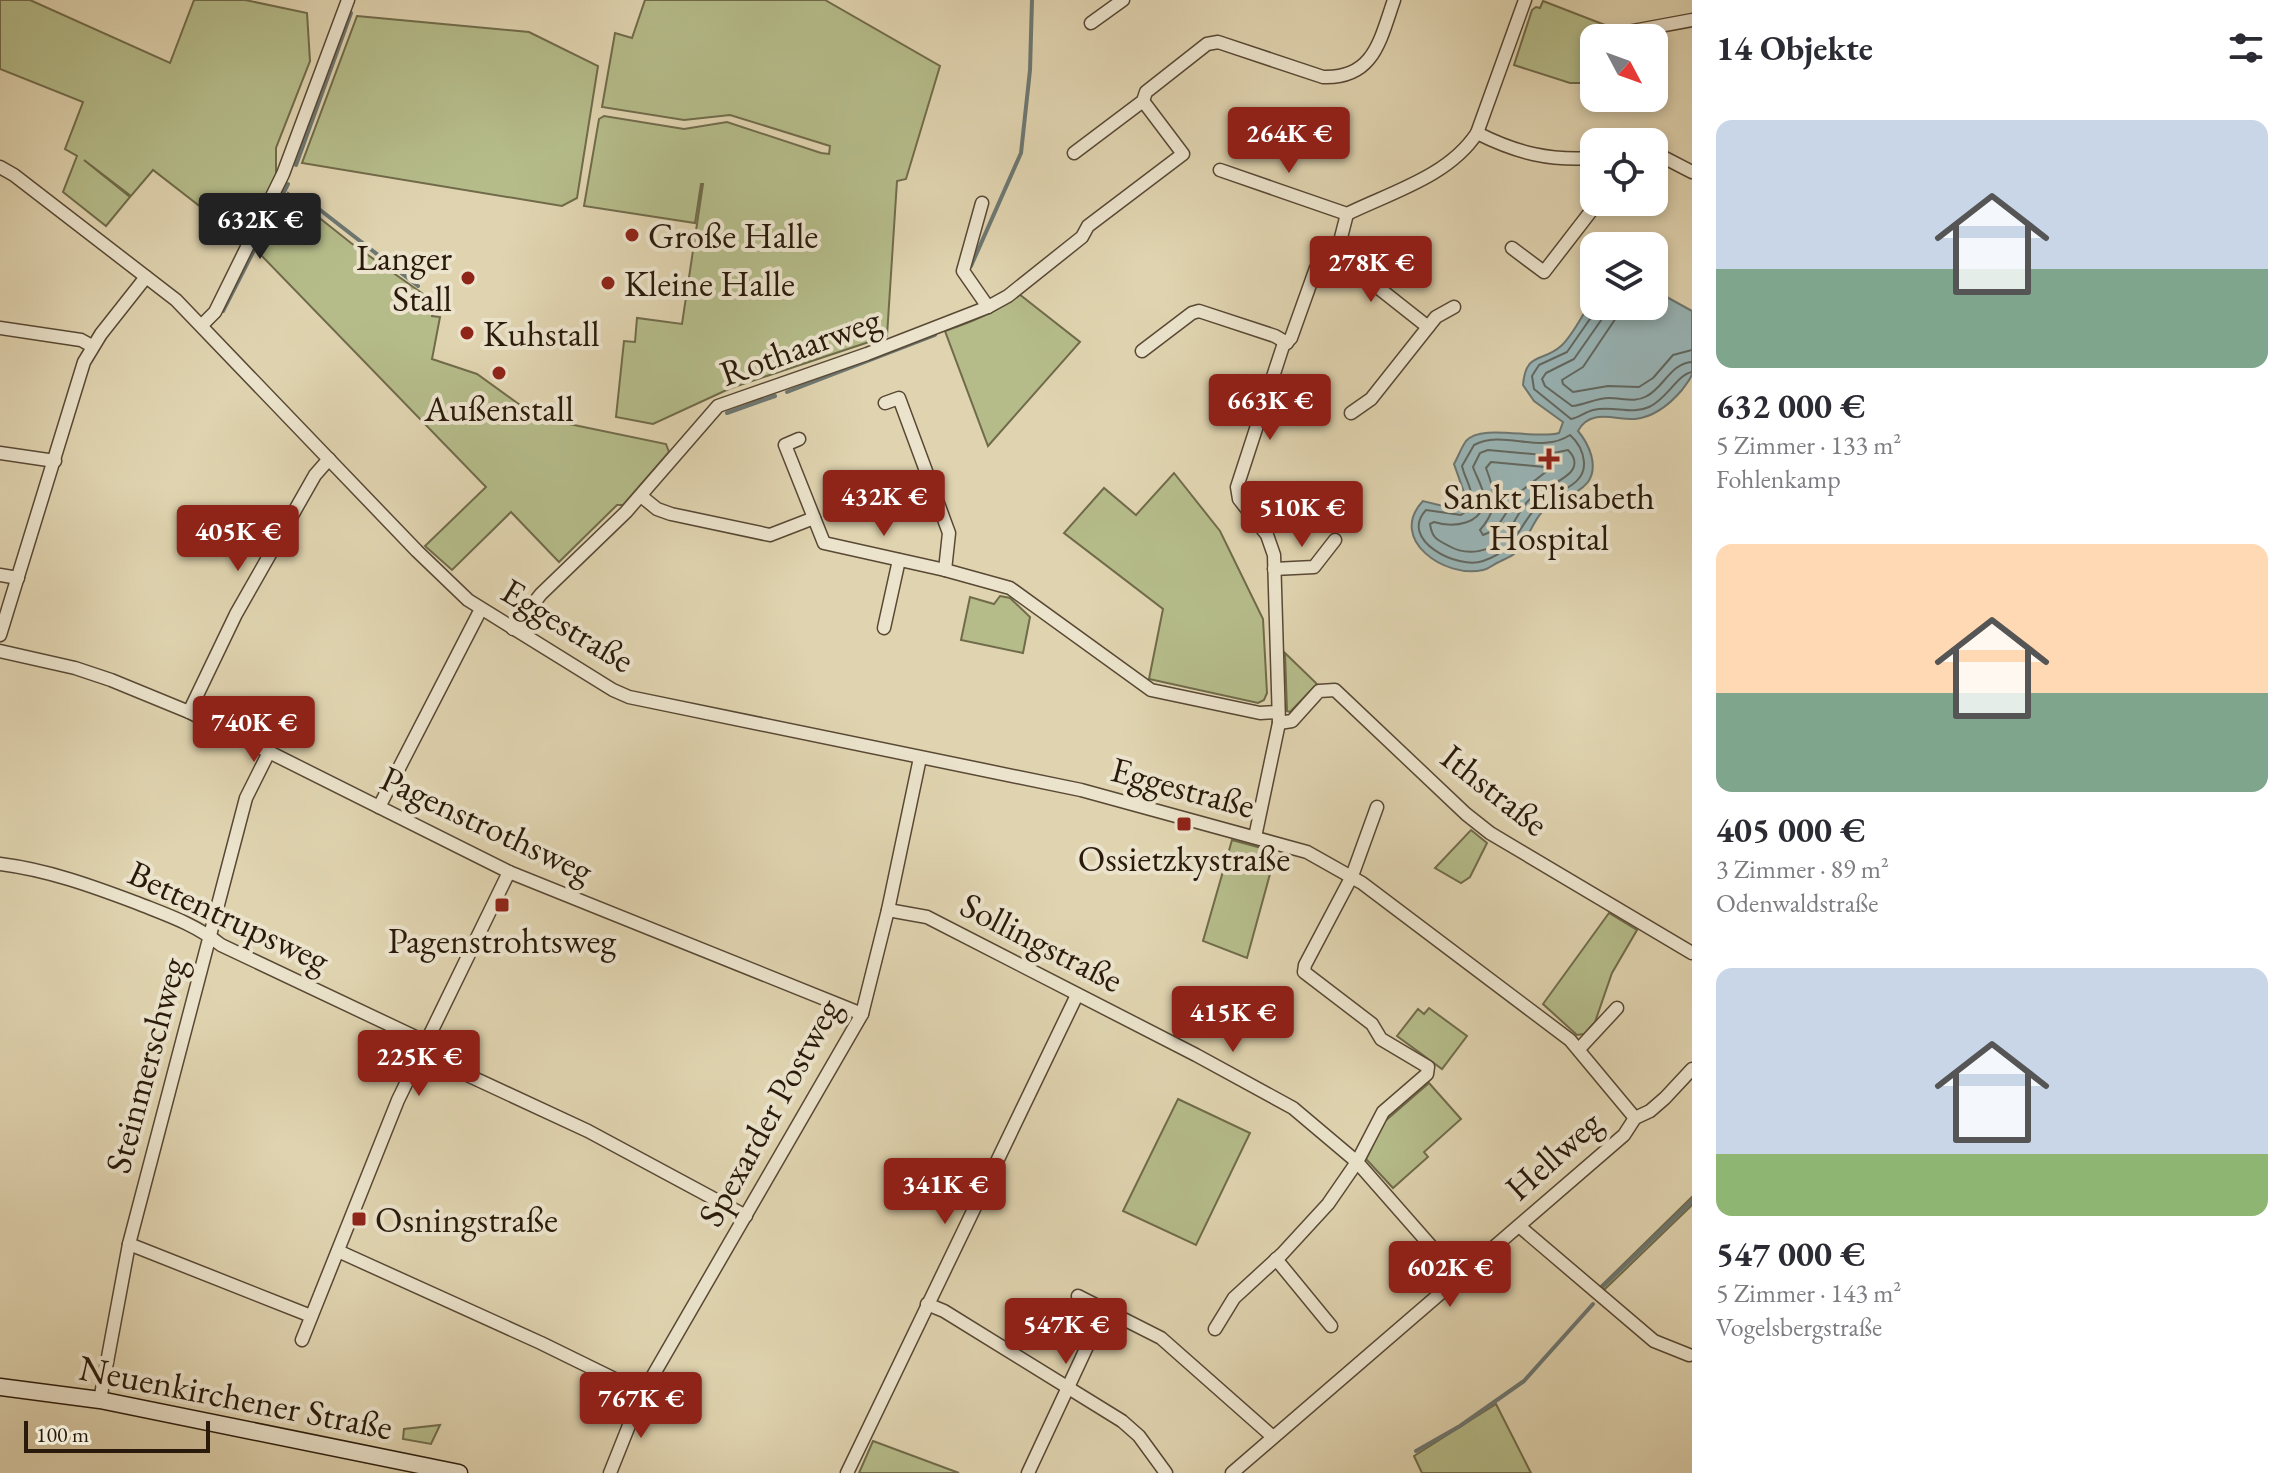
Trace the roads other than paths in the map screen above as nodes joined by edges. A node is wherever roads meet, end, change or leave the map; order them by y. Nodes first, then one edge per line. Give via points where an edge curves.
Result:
1 (348, 0) edge
2 (1123, 0) edge
3 (1394, 0) edge
4 (1525, 0) edge
5 (1692, 20) edge
6 (1091, 23) dead end
7 (1668, 24) edge
8 (1143, 101) junction
9 (1477, 133) junction
10 (1074, 153) dead end
11 (1580, 158) edge
12 (1668, 160) edge
13 (0, 167) edge
14 (1220, 170) dead end
15 (1692, 172) edge
16 (982, 203) dead end
17 (1347, 214) junction
18 (1587, 216) edge
19 (1512, 248) dead end
20 (1335, 261) junction
21 (146, 277) junction
22 (988, 307) junction
23 (1454, 307) dead end
24 (202, 325) junction
25 (1428, 327) junction
26 (0, 328) edge
27 (1287, 343) junction
28 (92, 346) junction
29 (1142, 351) dead end
30 (885, 403) dead end
31 (1351, 413) dead end
32 (799, 439) dead end
33 (0, 453) edge
34 (329, 459) junction
35 (55, 461) junction
36 (641, 496) junction
37 (814, 518) junction
38 (1335, 540) dead end
39 (899, 560) junction
40 (1274, 569) junction
41 (945, 570) junction
42 (0, 575) edge
43 (18, 578) junction
44 (481, 609) junction
45 (884, 628) dead end
46 (513, 629) junction
47 (0, 635) edge
48 (0, 651) edge
49 (189, 712) junction
50 (1279, 718) junction
51 (269, 752) junction
52 (920, 758) junction
53 (379, 807) junction
54 (1377, 807) dead end
55 (1255, 837) junction
56 (0, 864) edge
57 (509, 872) junction
58 (1352, 876) junction
59 (888, 910) junction
60 (210, 936) junction
61 (1692, 953) edge
62 (1077, 995) junction
63 (1617, 1008) dead end
64 (862, 1014) junction
65 (423, 1048) junction
66 (1579, 1049) junction
67 (1692, 1069) edge
68 (1635, 1118) junction
69 (1357, 1162) junction
70 (746, 1216) junction
71 (1519, 1226) junction
72 (129, 1244) junction
73 (338, 1251) junction
74 (1276, 1259) junction
75 (1459, 1278) junction
76 (1078, 1296) dead end
77 (927, 1304) junction
78 (1105, 1308) junction
79 (311, 1316) junction
80 (1331, 1326) dead end
81 (1215, 1329) dead end
82 (302, 1340) dead end
83 (1689, 1355) dead end
84 (0, 1387) edge
85 (1067, 1388) junction
86 (643, 1393) junction
87 (100, 1400) junction
88 (1273, 1437) junction
89 (459, 1473) edge
90 (610, 1473) edge
91 (847, 1473) edge
92 (1028, 1473) edge
93 (1166, 1473) edge
94 (1232, 1473) edge

1 - 24 street via 283,174 215,312
2 - 6 street
3 - 8 street via 1375,53 1353,73 1323,77 1218,42 1207,44 1146,92
4 - 9 street
5 - 7 street
8 - 10 street
8 - 22 street, Rothaarweg via 1183,154
9 - 11 street via 1541,158
9 - 17 street via 1450,164
12 - 15 street
13 - 21 street, Eggestraße
14 - 17 street
16 - 22 street via 963,271
17 - 20 street
18 - 19 street via 1544,272
20 - 25 street
20 - 27 street via 1316,268
21 - 24 street, Eggestraße
21 - 28 street
22 - 36 street, Rothaarweg via 718,406
23 - 25 street
24 - 34 street, Eggestraße
25 - 31 street via 1371,399
26 - 28 street
27 - 29 street via 1199,311
27 - 40 street via 1237,487 1239,499 1267,535
28 - 35 street
30 - 41 street via 899,398 949,533
32 - 37 street via 785,445
33 - 35 street
34 - 44 street, Eggestraße
34 - 49 street via 236,614
35 - 43 street
36 - 37 street via 671,514 770,535
36 - 46 street, Rothaarweg via 541,594
37 - 39 street via 824,543
38 - 40 street via 1314,567
39 - 41 street
39 - 45 street
40 - 50 street
41 - 50 street via 1010,588 1151,690
42 - 43 street
43 - 47 street
44 - 46 street, Eggestraße
44 - 53 street
46 - 52 street, Eggestraße via 629,697
48 - 49 street, Pagenstrothsweg via 99,676
49 - 51 street, Pagenstrothsweg
50 - 55 street
50 - 61 street, Ithstraße via 1292,721 1319,691 1335,690 1490,833
51 - 53 street, Pagenstrothsweg
51 - 60 street, Steinmerschweg via 246,798
52 - 55 street, Eggestraße via 1081,790
52 - 59 street, Spexarder Postweg
53 - 57 street, Pagenstrothsweg
54 - 58 street
55 - 58 street, Eggestraße via 1307,852
56 - 60 street, Bettentrupsweg via 80,881
57 - 64 street, Pagenstrothsweg
57 - 65 street
58 - 66 street, Eggestraße
58 - 69 street via 1304,972 1372,1024 1381,1039 1428,1067 1427,1074 1383,1112
59 - 62 street, Sollingstraße via 927,917
59 - 64 street, Spexarder Postweg
60 - 65 street, Bettentrupsweg
60 - 72 street, Steinmerschweg
62 - 69 street, Sollingstraße via 1281,1101
62 - 77 street
63 - 66 street
64 - 70 street, Spexarder Postweg
65 - 70 street, Bettentrupsweg
65 - 73 street
66 - 68 street, Eggestraße
67 - 68 street, Hellweg via 1650,1111
68 - 71 street, Hellweg via 1624,1135
69 - 74 street via 1328,1204
69 - 75 street, Sollingstraße
70 - 86 street, Spexarder Postweg
71 - 75 street, Hellweg
71 - 83 street via 1654,1341
72 - 79 street
72 - 87 street, Steinmerschweg
73 - 79 street
73 - 86 street
74 - 80 street
74 - 81 street via 1234,1298
75 - 88 street, Hellweg
76 - 78 street
77 - 85 street
77 - 91 street
78 - 85 street
78 - 88 street via 1161,1338
79 - 82 street
84 - 87 main road, Neuenkirchener Straße
85 - 92 street
85 - 93 street via 1122,1421
86 - 90 street, Spexarder Postweg
87 - 89 main road, Neuenkirchener Straße
88 - 94 street, Hellweg

